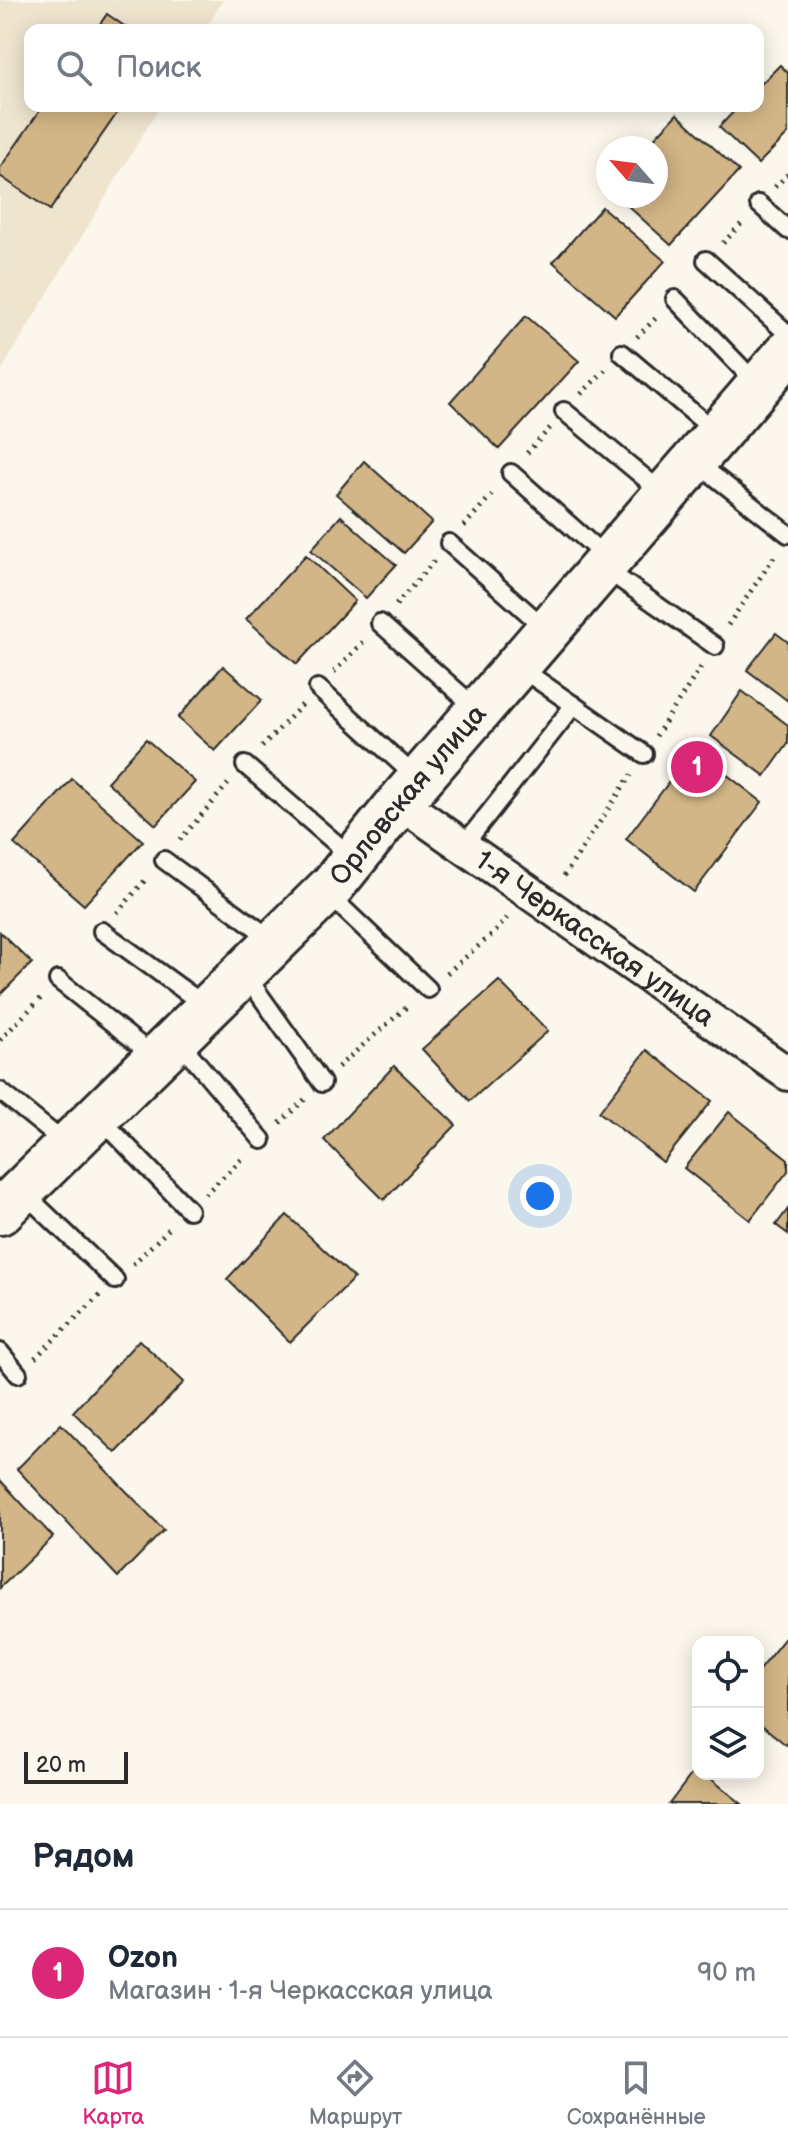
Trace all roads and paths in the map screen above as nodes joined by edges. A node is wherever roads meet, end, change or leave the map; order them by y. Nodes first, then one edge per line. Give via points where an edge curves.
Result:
1 (759, 204) dead end
2 (788, 230) edge
3 (706, 260) dead end
4 (675, 299) dead end
5 (622, 353) dead end
6 (782, 358) edge
7 (564, 411) dead end
8 (706, 447) junction
9 (511, 473) dead end
10 (665, 495) junction
11 (784, 540) edge
12 (449, 543) dead end
13 (606, 563) junction
14 (380, 623) dead end
15 (548, 631) junction
16 (715, 646) junction
17 (518, 666) junction
18 (318, 688) dead end
19 (574, 705) junction
20 (479, 711) junction
21 (644, 754) junction
22 (245, 765) dead end
23 (410, 791) junction
24 (463, 846) junction
25 (354, 859) junction
26 (164, 860) dead end
27 (326, 892) junction
28 (545, 904) junction
29 (102, 931) dead end
30 (275, 942) junction
31 (244, 973) junction
32 (58, 980) dead end
33 (428, 989) dead end
34 (208, 1008) junction
35 (167, 1048) junction
36 (788, 1074) edge
37 (322, 1083) dead end
38 (0, 1091) edge
39 (82, 1130) junction
40 (262, 1140) dead end
41 (11, 1201) edge
42 (189, 1210) dead end
43 (115, 1280) dead end
44 (0, 1352) edge
45 (18, 1374) dead end

1 - 2 lane
3 - 6 lane
4 - 6 lane
5 - 8 lane
6 - 8 main road, Орловская улица
7 - 10 lane
8 - 10 main road, Орловская улица
8 - 11 lane
9 - 13 lane
10 - 13 main road, Орловская улица
11 - 16 path
12 - 15 lane
13 - 15 main road, Орловская улица
13 - 16 lane
14 - 20 lane
15 - 17 main road, Орловская улица
16 - 21 path
17 - 19 lane
17 - 20 main road, Орловская улица
18 - 23 lane
19 - 21 lane
19 - 24 lane
20 - 23 main road, Орловская улица
21 - 28 path
22 - 25 lane
23 - 24 street, 1-я Черкасская улица
23 - 25 main road, Орловская улица
24 - 28 street, 1-я Черкасская улица
25 - 27 main road, Орловская улица
26 - 30 lane
27 - 30 main road, Орловская улица
27 - 33 lane
28 - 36 street, 1-я Черкасская улица
29 - 34 lane
30 - 31 main road, Орловская улица
31 - 34 main road, Орловская улица
31 - 37 lane
32 - 35 lane
34 - 35 main road, Орловская улица
35 - 39 main road, Орловская улица
35 - 40 lane
38 - 39 lane
39 - 41 main road, Орловская улица
39 - 42 lane
41 - 43 lane
44 - 45 lane

